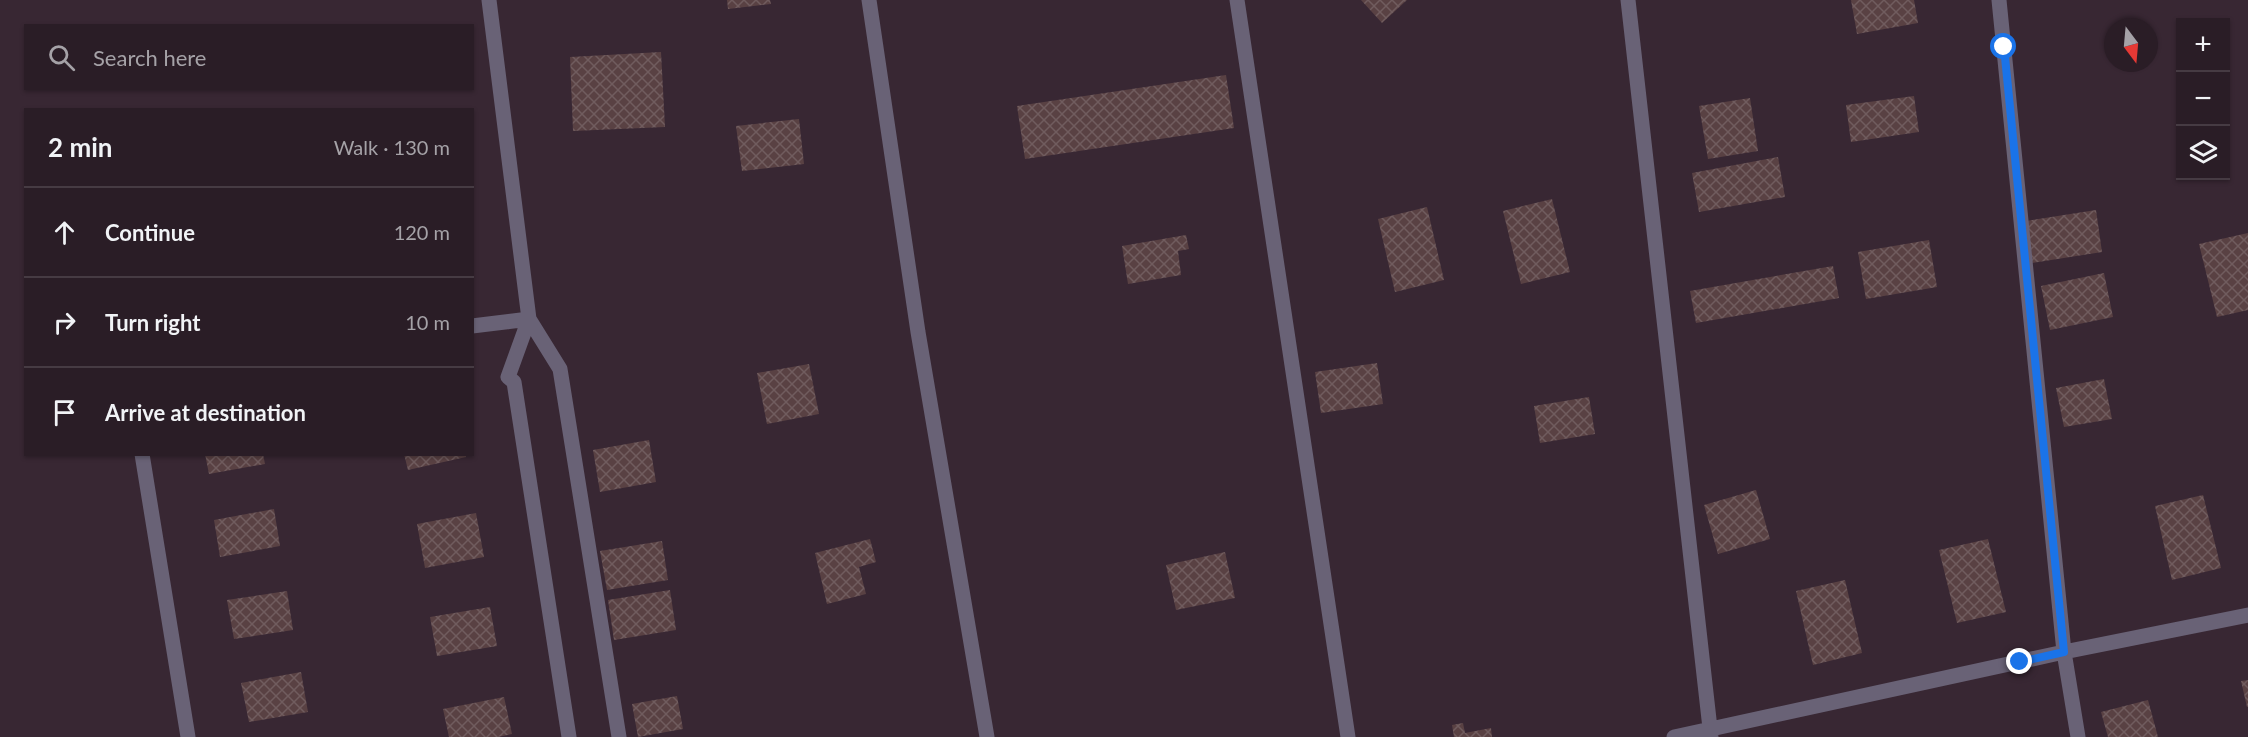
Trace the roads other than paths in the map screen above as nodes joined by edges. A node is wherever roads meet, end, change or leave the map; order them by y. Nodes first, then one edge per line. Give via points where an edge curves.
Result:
1 (489, 0) edge
2 (869, 0) edge
3 (1237, 0) edge
4 (1628, 0) edge
5 (2000, 0) edge
6 (529, 319) junction
7 (474, 326) edge
8 (142, 456) edge
9 (2248, 615) edge
10 (2064, 652) junction
11 (1711, 734) edge
12 (188, 737) edge
13 (569, 737) edge
14 (619, 737) edge
15 (987, 737) edge
16 (1348, 737) edge
17 (1674, 737) edge
18 (2078, 737) edge

1 - 6 street
2 - 15 street via 918,332
3 - 16 street
4 - 11 street
5 - 10 street
6 - 7 street
6 - 13 street via 508,377 514,382
6 - 14 street via 560,369
8 - 12 street
9 - 10 street
10 - 11 street
10 - 18 street
11 - 17 street

